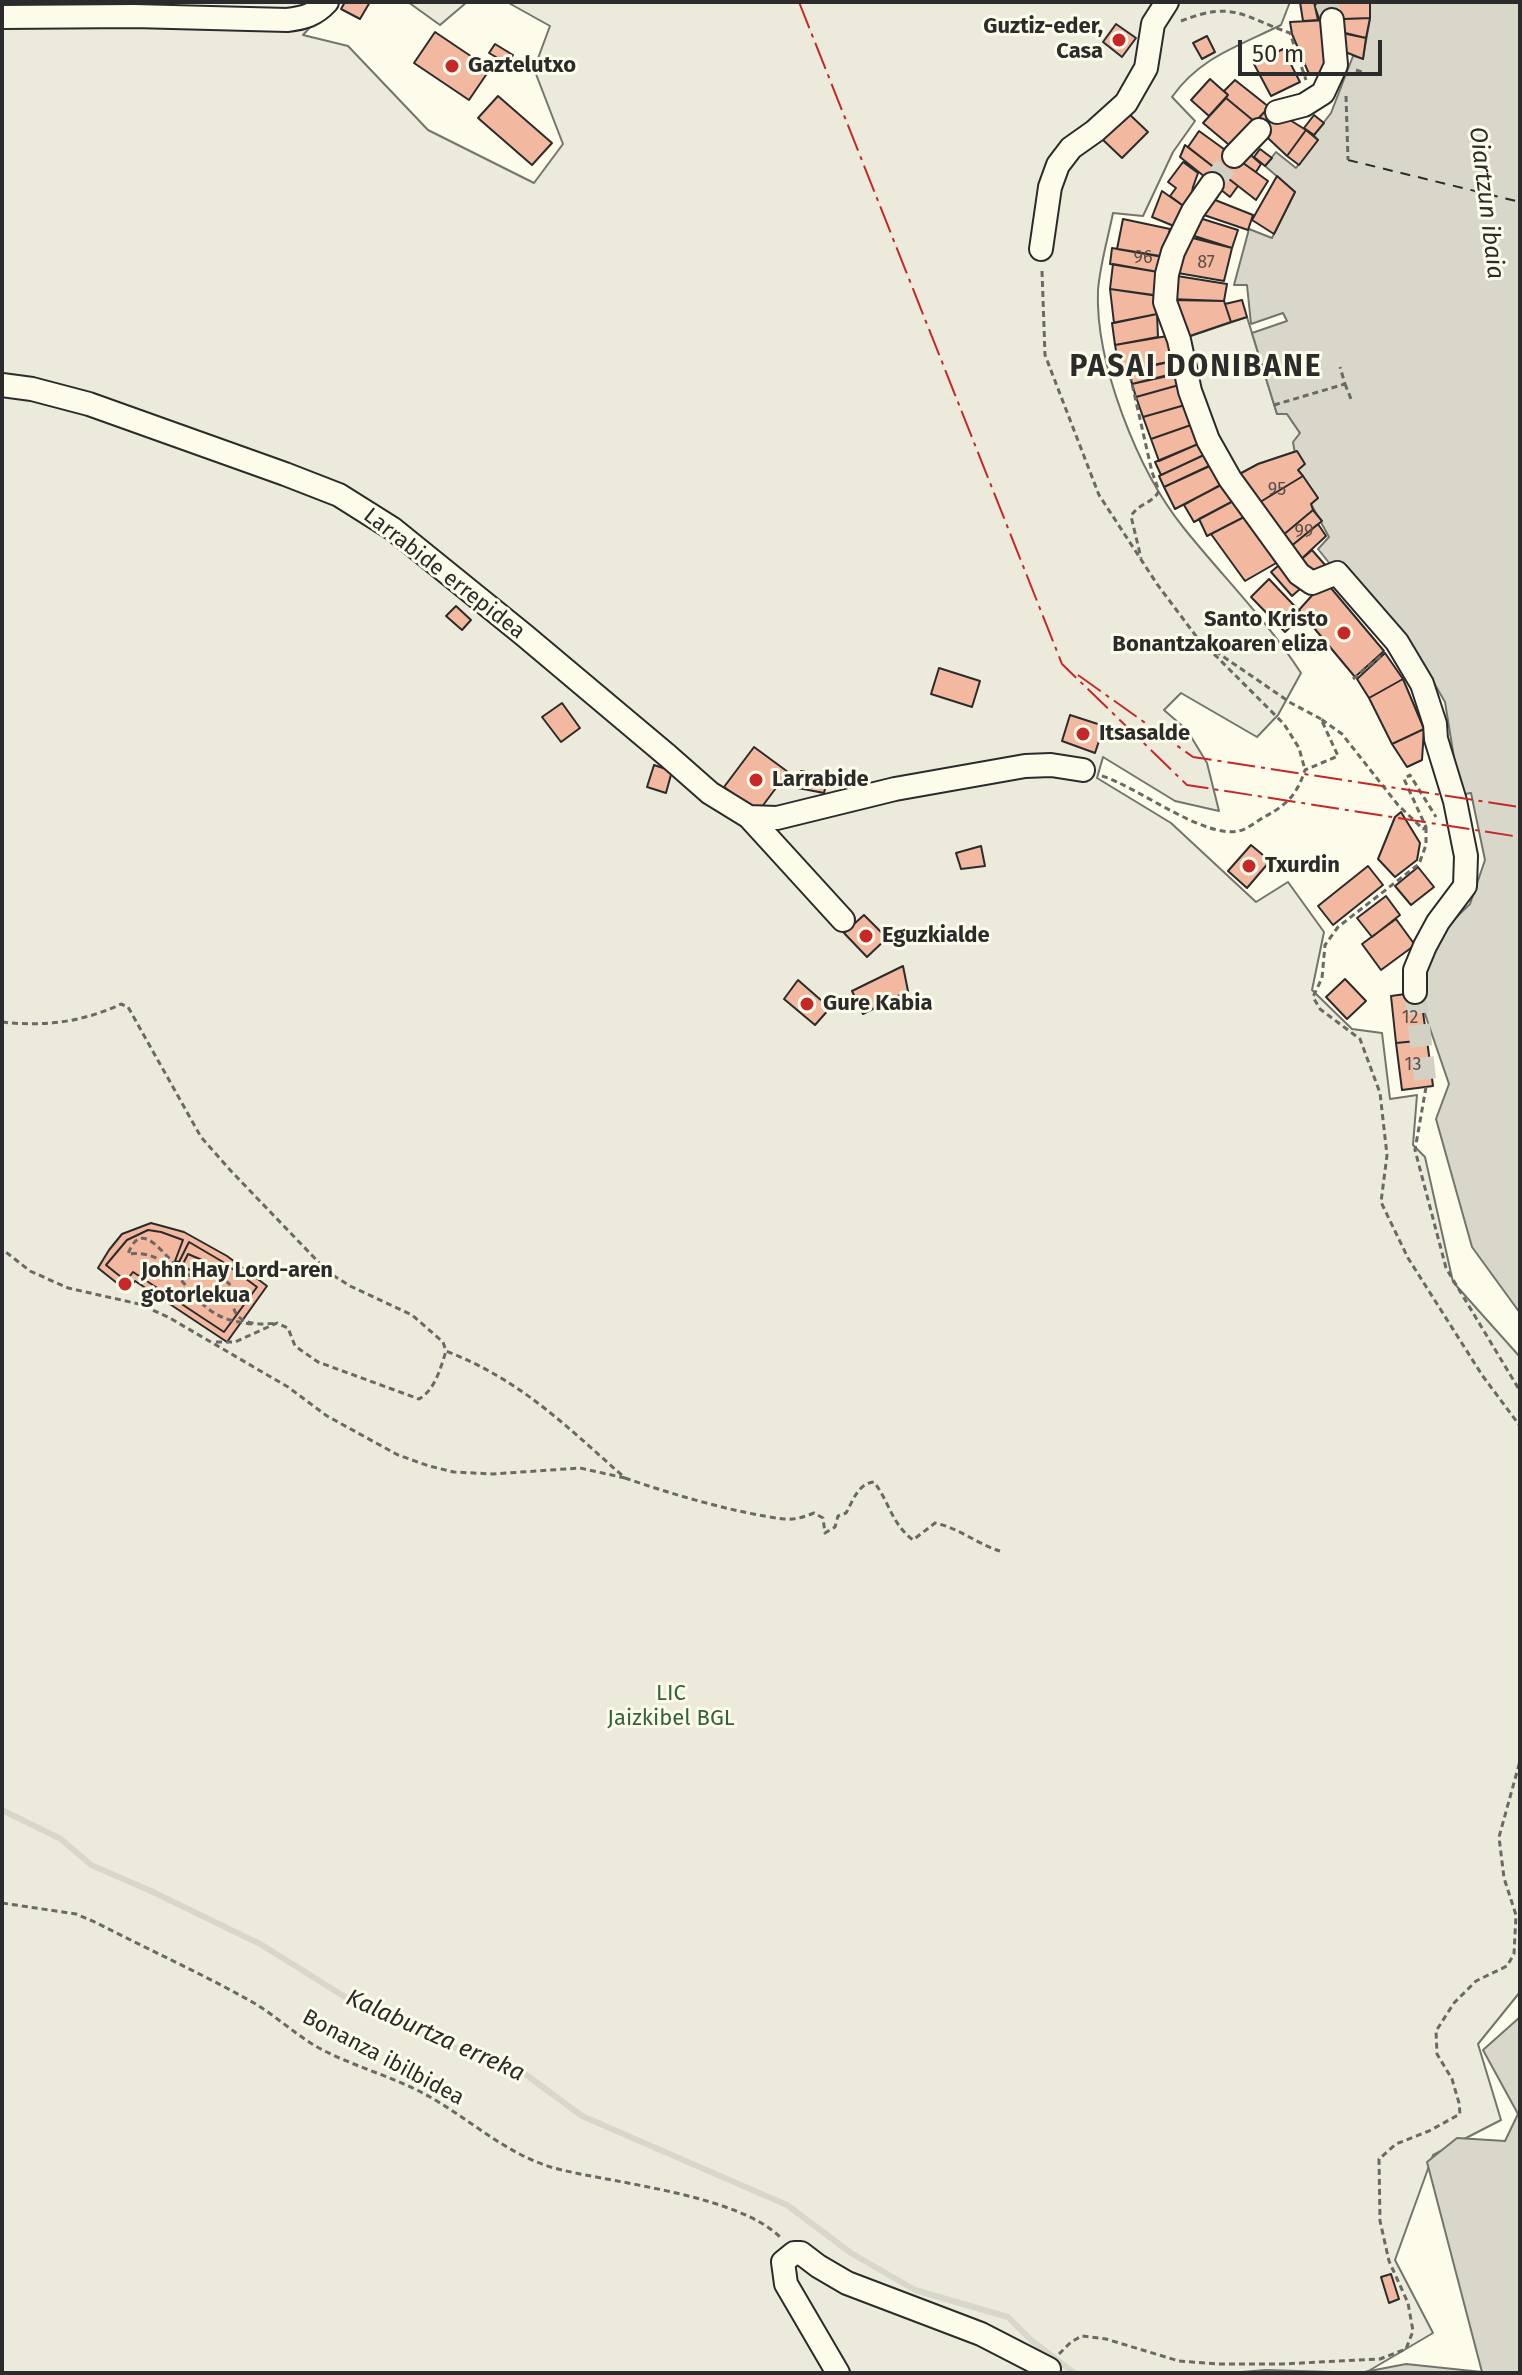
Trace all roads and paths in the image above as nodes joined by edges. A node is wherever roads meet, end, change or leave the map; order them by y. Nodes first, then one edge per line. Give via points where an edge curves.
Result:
1 (327, 2) edge
2 (1167, 2) edge
3 (2, 17) edge
4 (1332, 20) tunnel mouth
5 (1177, 23) dead end
6 (1306, 82) dead end
7 (1346, 90) dead end
8 (1277, 112) dead end
9 (1259, 130) dead end
10 (1234, 156) tunnel mouth
11 (1348, 160) dead end
12 (1212, 184) tunnel mouth
13 (1041, 249) joint
14 (1340, 367) dead end
15 (1130, 375) dead end
16 (1345, 384) junction
17 (2, 385) edge
18 (1351, 399) dead end
19 (1274, 405) dead end
20 (1142, 562) junction
21 (1199, 640) junction
22 (1397, 642) junction
23 (1353, 679) dead end
24 (1321, 719) junction
25 (1083, 770) joint
26 (1305, 770) junction
27 (749, 817) junction
28 (1445, 818) dead end
29 (1426, 827) junction
30 (843, 920) dead end
31 (1415, 992) tunnel mouth
32 (2, 1022) edge
33 (1426, 1087) tunnel mouth
34 (2, 1249) edge
35 (277, 1323) junction
36 (252, 1324) junction
37 (212, 1341) junction
38 (446, 1351) junction
39 (1520, 1391) edge
40 (1520, 1426) edge
41 (625, 1478) junction
42 (1000, 1551) dead end
43 (1520, 1761) edge
44 (2, 1903) edge
45 (794, 2253) junction
46 (1055, 2360) joint
47 (838, 2373) edge

1 - 3 street via 307,17 287,20
2 - 13 street via 1153,24 1146,68 1126,103 1058,165
4 - 8 street via 1336,65 1323,93
5 - 6 path via 1219,6 1245,11 1290,33
7 - 11 path
9 - 10 street
12 - 22 street via 1173,252 1165,302 1208,440 1299,574 1312,583 1337,573
13 - 20 path via 1045,355 1099,495
14 - 16 path
15 - 20 path via 1159,491 1131,516
16 - 18 path
16 - 19 path
17 - 27 street, Larrabide errepidea via 89,404 339,495 393,529 710,793
20 - 21 path
21 - 24 path
21 - 26 path via 1284,724
22 - 23 path
22 - 31 street via 1422,684 1435,724 1466,856 1465,886 1425,946 1415,970
24 - 26 path via 1338,756
24 - 29 path via 1342,734 1398,805
25 - 26 path via 1117,781 1183,817 1239,831 1290,800
25 - 27 street via 1025,766 895,789 777,818
27 - 30 street, Larrabide errepidea
28 - 29 path via 1438,820 1410,775 1404,779
29 - 40 path via 1419,864 1338,927 1325,945 1322,978 1313,997 1320,1009 1360,1039 1380,1093 1387,1155 1381,1202 1408,1258
32 - 38 path via 62,1023 121,1004 128,1007 201,1137 231,1171 328,1272 412,1315
33 - 39 path via 1415,1150 1446,1268
34 - 37 path via 30,1271 68,1288 139,1304
35 - 36 path
35 - 37 path via 235,1342
35 - 38 path via 288,1328 295,1346 318,1362 419,1399
36 - 36 path via 236,1313 234,1292 223,1278 191,1276 149,1239 132,1245 128,1254 165,1263 208,1309
37 - 41 path via 327,1416 429,1466 493,1474 580,1468
38 - 41 path via 520,1389
41 - 42 path via 786,1519 814,1513 823,1518 825,1533 846,1513 856,1493 874,1482 897,1526 913,1540 935,1523
43 - 46 path via 1499,1837 1516,1915 1514,1954 1507,1966 1476,1981 1436,2031 1437,2054 1452,2079 1460,2114 1396,2144 1379,2159 1380,2221 1413,2331 1406,2349 1380,2359 1220,2364 1179,2361 1082,2336
44 - 45 path, Bonanza ibilbidea via 76,1914 97,1923 257,2005 319,2048 430,2097 537,2163 735,2211 774,2232
45 - 46 street via 847,2283
45 - 47 street via 783,2262 786,2284

